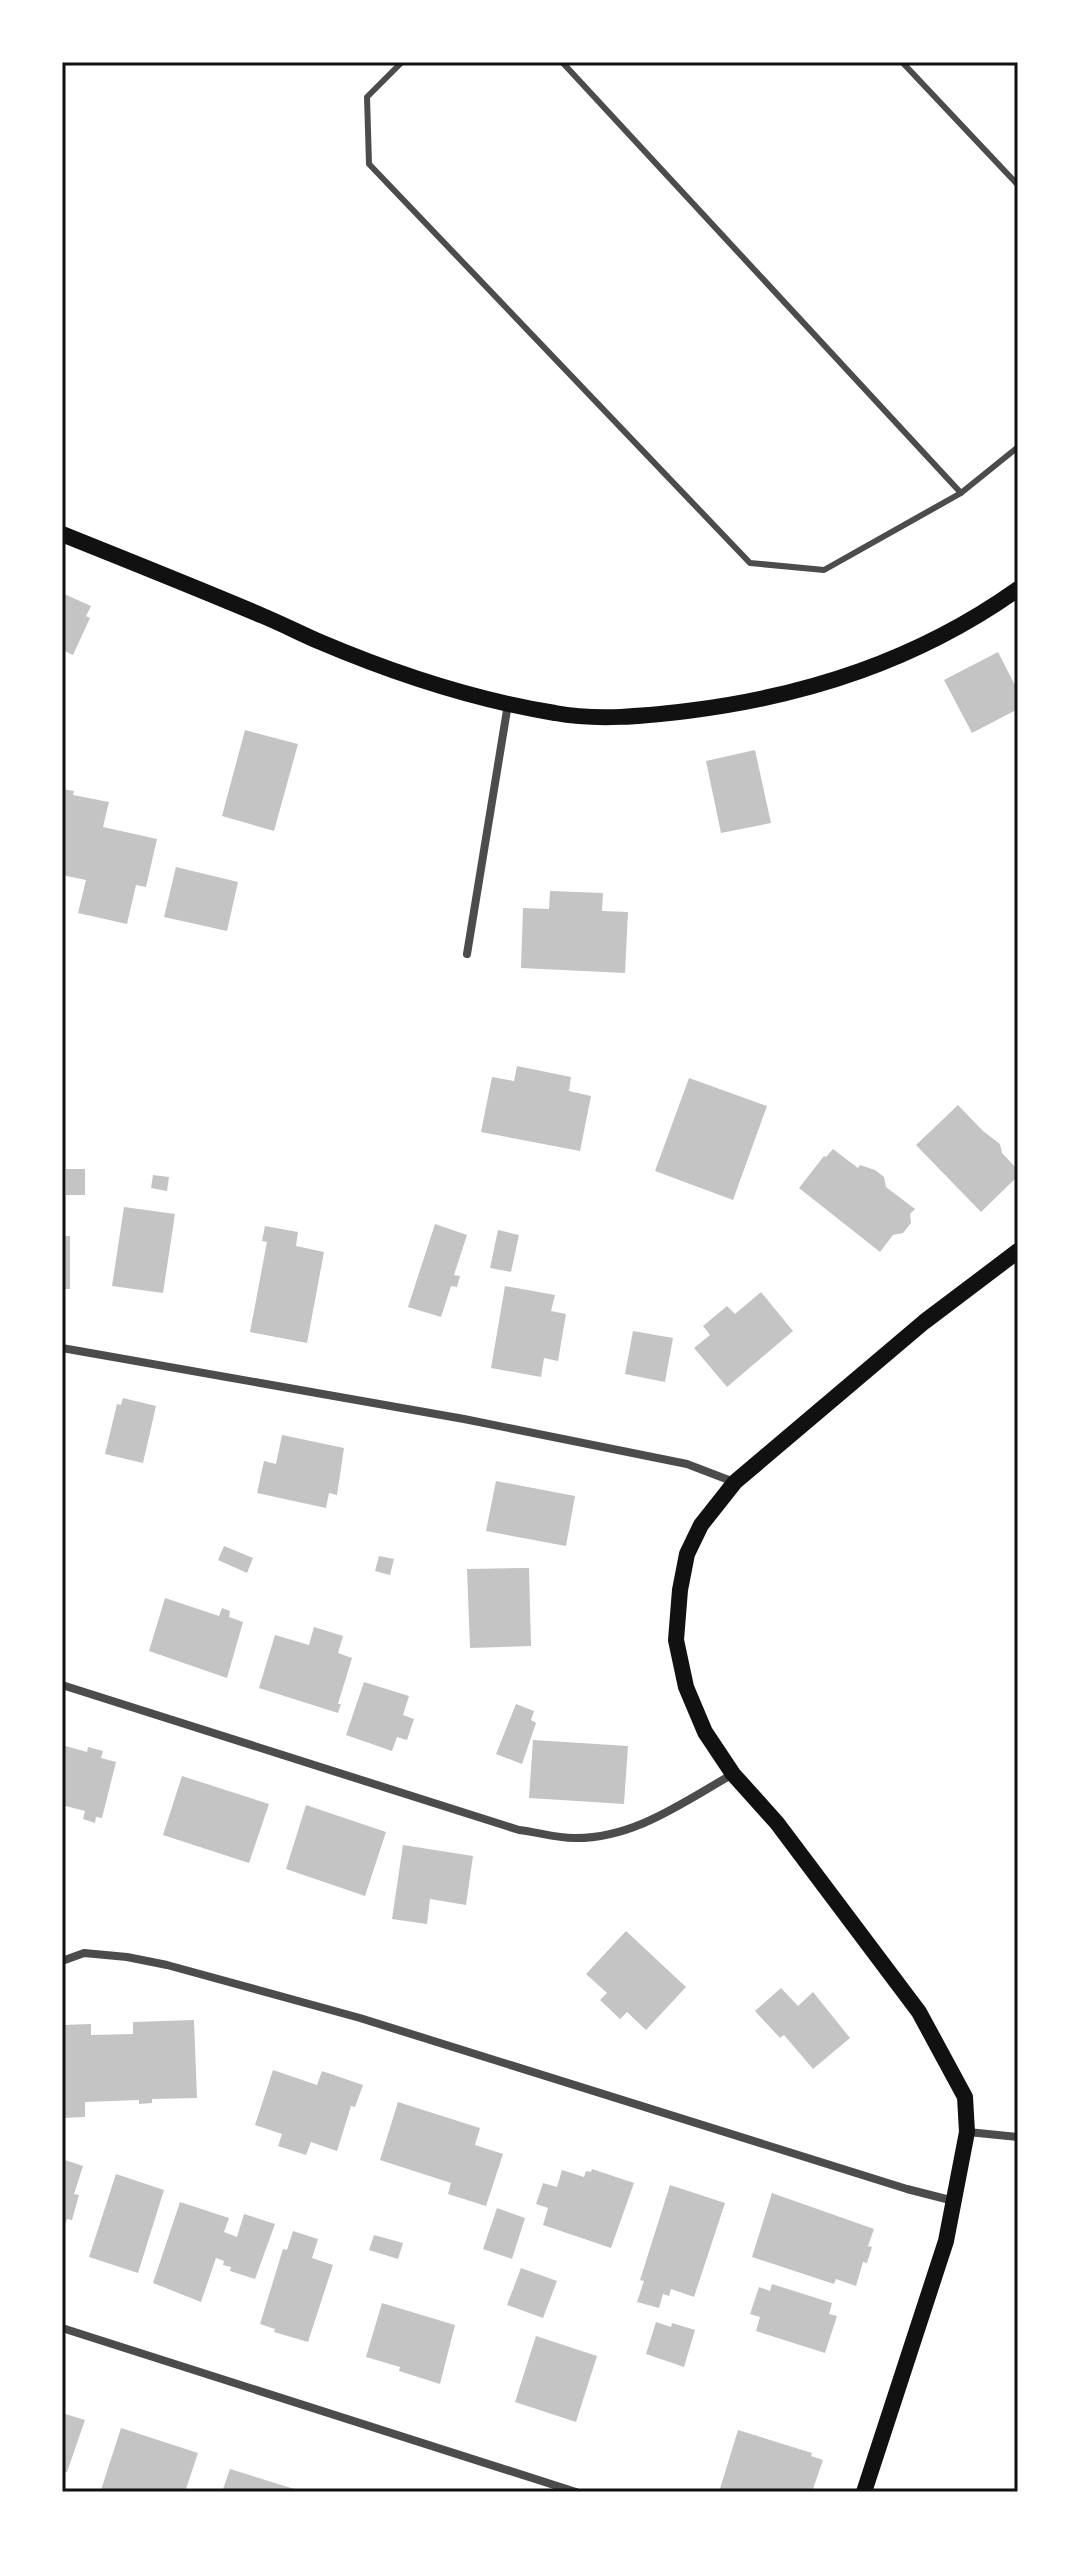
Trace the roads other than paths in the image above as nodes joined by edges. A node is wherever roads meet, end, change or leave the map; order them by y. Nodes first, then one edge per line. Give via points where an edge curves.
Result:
1 (402, 62) edge
2 (562, 62) edge
3 (902, 62) edge
4 (1018, 185) edge
5 (1018, 447) edge
6 (961, 493) junction
7 (62, 534) edge
8 (1018, 589) edge
9 (508, 704) junction
10 (467, 954) dead end
11 (1018, 1251) edge
12 (62, 1348) edge
13 (735, 1482) junction
14 (62, 1685) edge
15 (733, 1774) junction
16 (62, 1961) edge
17 (967, 2132) junction
18 (1018, 2137) edge
19 (954, 2201) junction
20 (62, 2328) edge
21 (576, 2492) edge
22 (864, 2492) edge

1 - 6 lane via 367,97 369,164 750,563 824,570
2 - 6 lane
3 - 4 lane
5 - 6 lane
7 - 9 main road via 319,642
8 - 9 main road via 883,664 743,704 618,718
9 - 10 street
11 - 13 main road via 924,1322
12 - 13 street via 464,1419 687,1464
13 - 15 main road via 701,1525 687,1554 676,1640 686,1687 705,1732
14 - 15 street via 519,1830 574,1838 644,1825
15 - 17 main road via 777,1823 919,2012 965,2097
16 - 19 street via 84,1953 167,1965 360,2018
17 - 18 street
17 - 19 main road
19 - 22 main road via 946,2241
20 - 21 street

